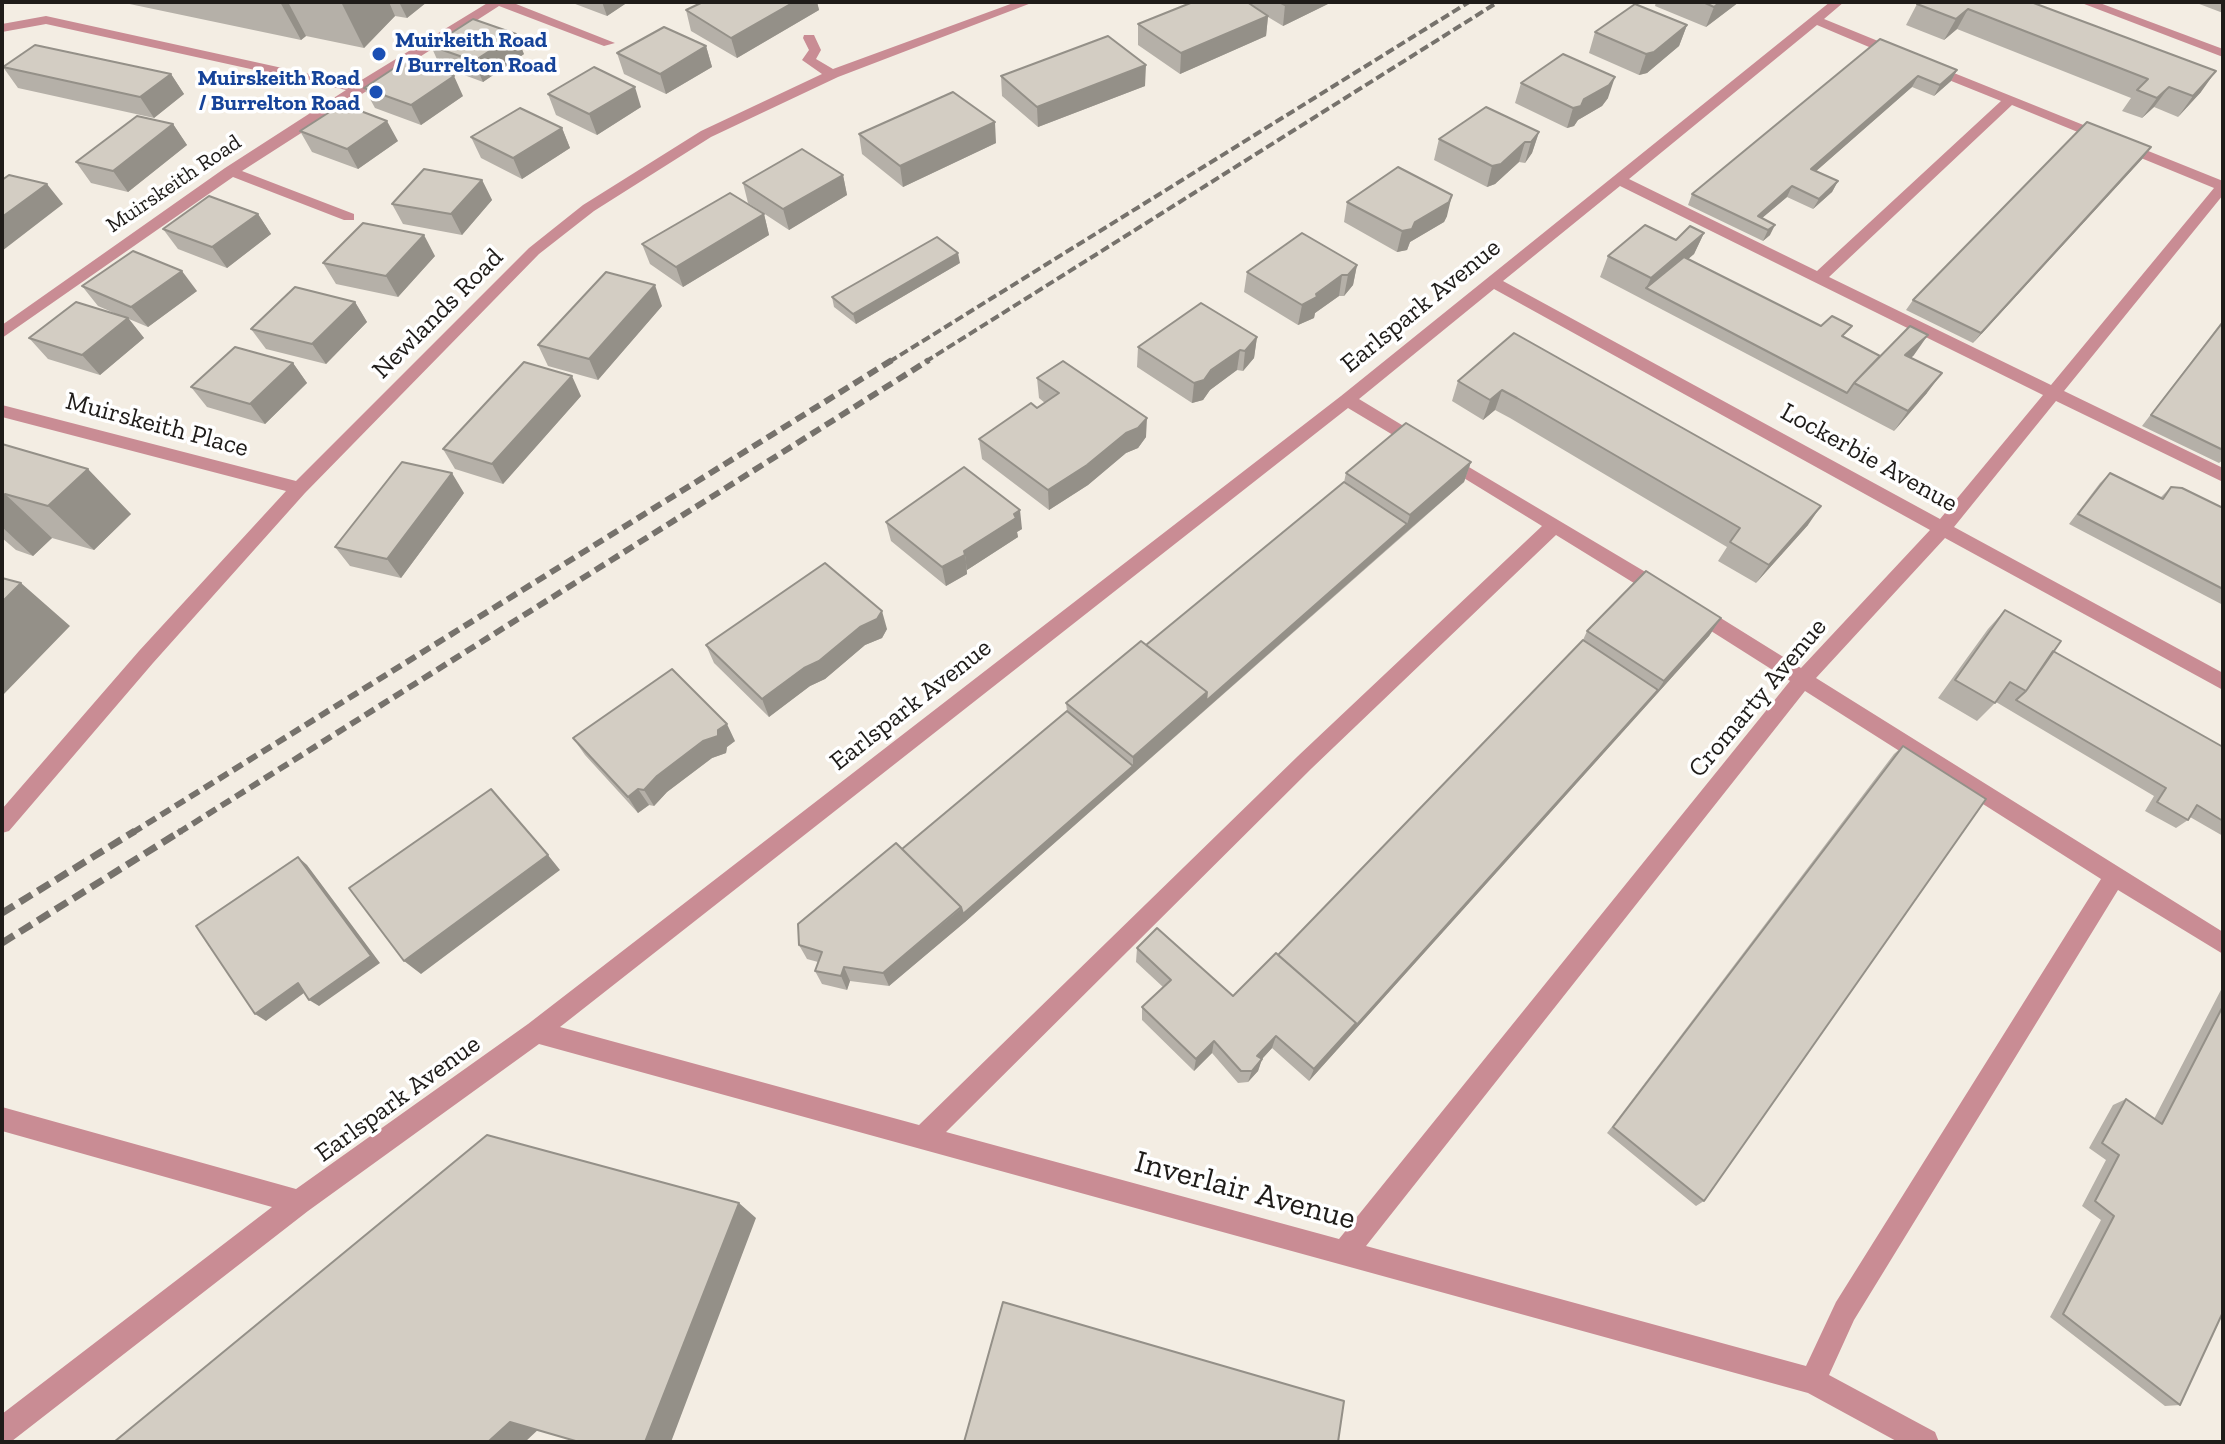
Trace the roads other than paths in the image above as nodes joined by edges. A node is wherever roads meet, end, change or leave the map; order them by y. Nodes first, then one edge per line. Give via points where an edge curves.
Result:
1 (499, 2) edge
2 (1028, 2) edge
3 (1838, 2) edge
4 (2085, 2) edge
5 (1815, 20) junction
6 (2, 28) edge
7 (809, 38) dead end
8 (609, 43) dead end
9 (2223, 53) edge
10 (833, 75) junction
11 (355, 88) junction
12 (2010, 100) junction
13 (230, 171) junction
14 (1617, 179) junction
15 (2223, 186) edge
16 (349, 217) dead end
17 (1819, 277) junction
18 (1491, 281) junction
19 (2, 333) edge
20 (2054, 392) junction
21 (1347, 400) junction
22 (2, 411) edge
23 (2223, 476) edge
24 (299, 488) junction
25 (1555, 525) junction
26 (1943, 528) junction
27 (1803, 679) junction
28 (2223, 682) edge
29 (2, 824) edge
30 (2114, 877) junction
31 (2223, 944) edge
32 (536, 1032) junction
33 (2, 1119) edge
34 (922, 1139) junction
35 (299, 1202) junction
36 (1344, 1253) junction
37 (1813, 1381) junction
38 (2, 1431) edge
39 (1925, 1442) edge

1 - 8 street
1 - 11 street, Muirskeith Road
2 - 10 street, Newlands Road
3 - 5 street, Earlspark Avenue
4 - 9 street
5 - 12 street
5 - 14 street, Earlspark Avenue
6 - 11 street via 46,20
7 - 10 street via 815,50 809,60
10 - 24 street, Newlands Road via 680,148 573,217
11 - 13 street, Muirskeith Road
12 - 15 street
12 - 17 street
13 - 16 street
13 - 19 street, Muirskeith Road
14 - 17 street
14 - 18 street, Earlspark Avenue
15 - 20 street, Cromarty Avenue
17 - 20 street
18 - 21 street, Earlspark Avenue
18 - 26 street, Lockerbie Avenue
20 - 23 street
20 - 26 street, Cromarty Avenue
21 - 25 street
21 - 32 street, Earlspark Avenue
22 - 24 street, Muirskeith Place
24 - 29 street, Newlands Road
25 - 27 street
25 - 34 street
26 - 27 street, Cromarty Avenue
26 - 28 street, Lockerbie Avenue
27 - 30 street
27 - 36 street, Cromarty Avenue
30 - 31 street
30 - 37 street via 1845,1311
32 - 34 street, Inverlair Avenue
32 - 35 street, Earlspark Avenue
33 - 35 street
34 - 36 street, Inverlair Avenue
35 - 38 street, Earlspark Avenue
36 - 37 street, Inverlair Avenue
37 - 39 street, Inverlair Avenue

